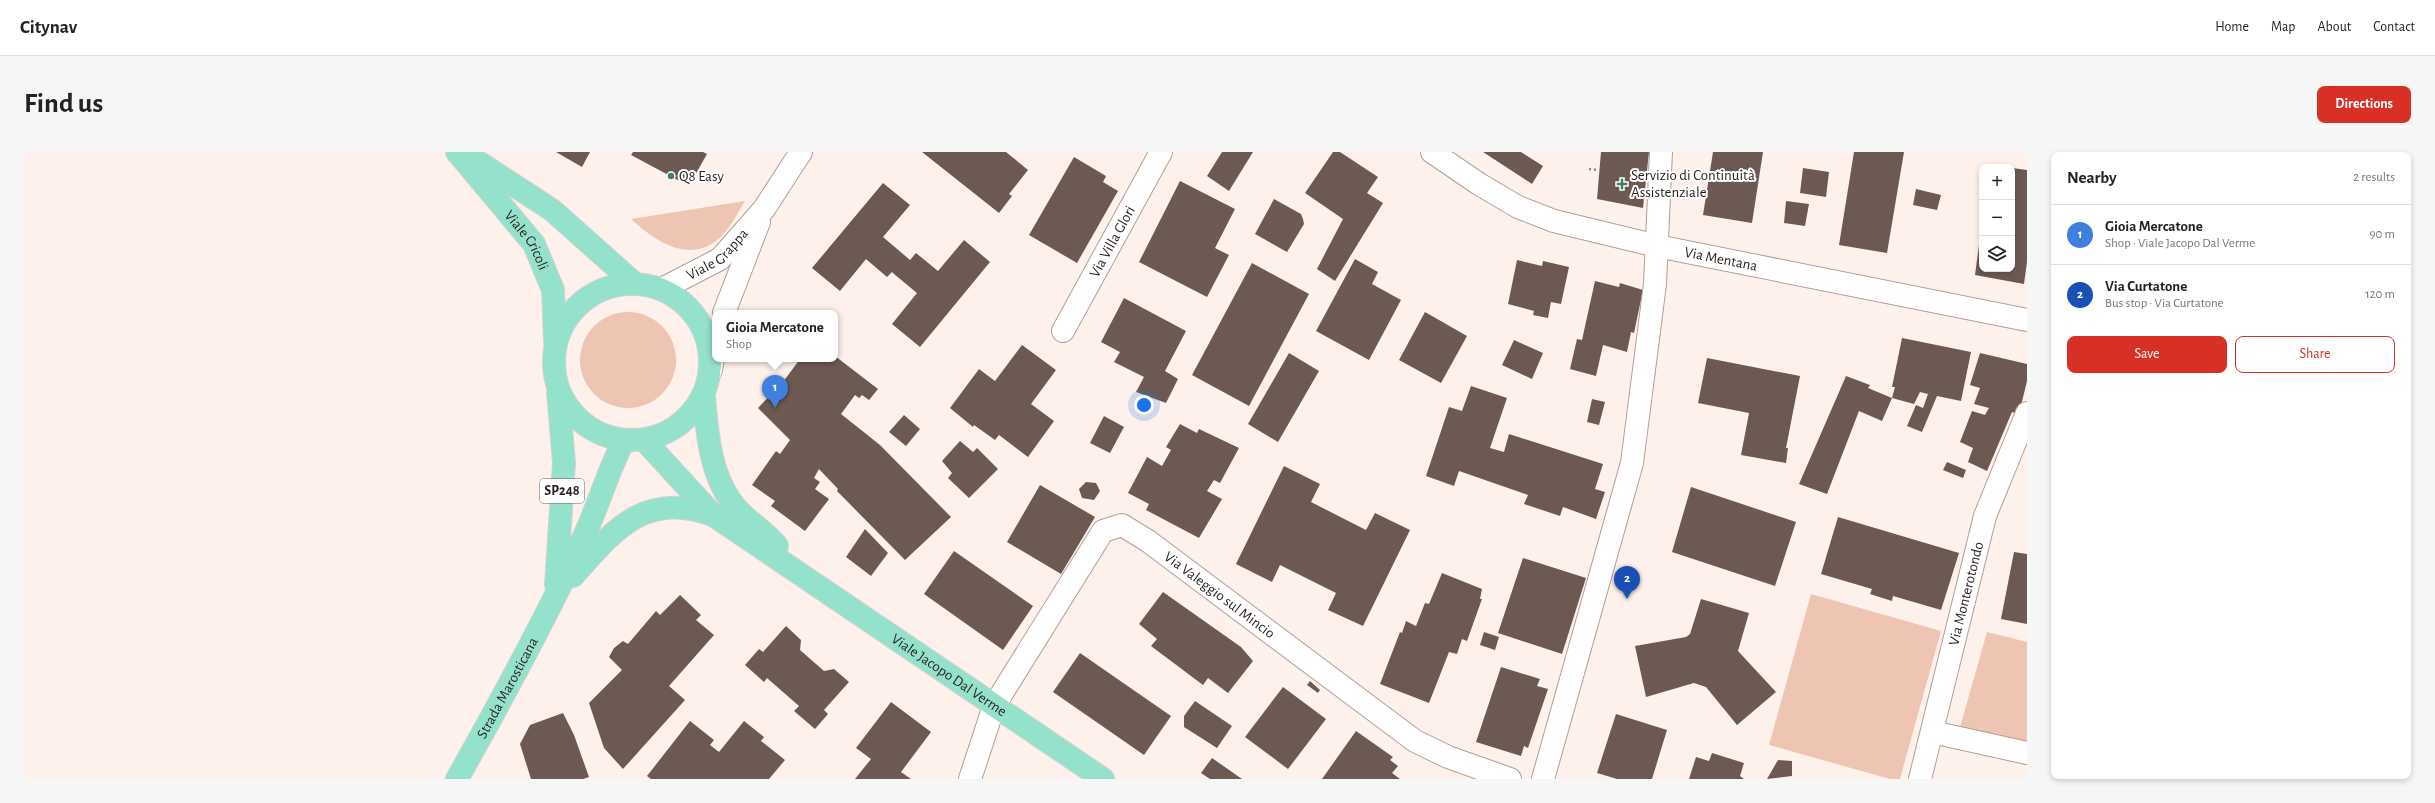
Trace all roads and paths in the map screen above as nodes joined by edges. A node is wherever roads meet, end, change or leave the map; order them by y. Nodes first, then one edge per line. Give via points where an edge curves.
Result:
1 (457, 152) edge
2 (463, 152) edge
3 (801, 152) edge
4 (1161, 152) edge
5 (1432, 152) edge
6 (1661, 152) edge
7 (1589, 169) dead end
8 (1599, 170) dead end
9 (764, 210) junction
10 (1657, 246) junction
11 (634, 284) junction
12 (662, 289) junction
13 (725, 310) edge
14 (2027, 320) edge
15 (1063, 331) dead end
16 (556, 346) junction
17 (712, 362) edge
18 (711, 370) junction
19 (558, 387) junction
20 (704, 396) junction
21 (2027, 413) edge
22 (634, 440) junction
23 (713, 515) junction
24 (796, 570) junction
25 (556, 596) junction
26 (994, 706) junction
27 (1932, 732) junction
28 (2027, 753) edge
29 (457, 779) edge
30 (970, 779) edge
31 (1103, 779) edge
32 (1510, 779) edge
33 (1543, 779) edge
34 (1920, 779) edge

1 - 16 main road, Viale Cricoli via 534,244 553,290
2 - 11 main road, Viale Cricoli via 552,210
3 - 9 street, Viale Grappa
4 - 15 street, Via Villa Glori
5 - 10 street, Via Mentana via 1478,184 1518,207 1554,221
6 - 10 street
7 - 8 path
9 - 12 street, Viale Grappa via 720,259
9 - 13 street, Viale Grappa
10 - 14 street, Via Mentana
10 - 33 street via 1655,284 1632,463
11 - 12 main road, SP248
11 - 16 main road, SP248 via 612,286 592,294 575,308
12 - 18 main road, SP248 via 684,302 700,322 710,345
16 - 19 main road, SP248 via 554,367
17 - 18 street, SP248
18 - 20 main road, SP248
19 - 22 main road, SP248 via 568,407 583,423 602,434
19 - 25 main road, Strada Marosticana / SP248 via 564,463
20 - 22 main road, SP248 via 689,417 668,432
20 - 24 main road, Viale Jacopo Dal Verme via 706,429 718,476 728,498 740,512 769,535
21 - 27 street, Via Monterotondo via 1985,516
22 - 23 main road, Viale Jacopo Dal Verme
22 - 25 main road, Strada Marosticana / SP248 via 609,468 591,521
23 - 24 main road, Viale Jacopo Dal Verme
23 - 25 main road, Strada Marosticana via 697,509 673,508 656,509 633,518 610,534
24 - 26 main road, Viale Jacopo Dal Verme
25 - 29 main road, Strada Marosticana / SP248
26 - 30 street
26 - 31 main road, Viale Jacopo Dal Verme
26 - 32 street, Via Valeggio sul Mincio via 1104,531 1122,525 1154,546 1415,741 1448,757
27 - 28 street
27 - 34 street, Via Monterotondo

